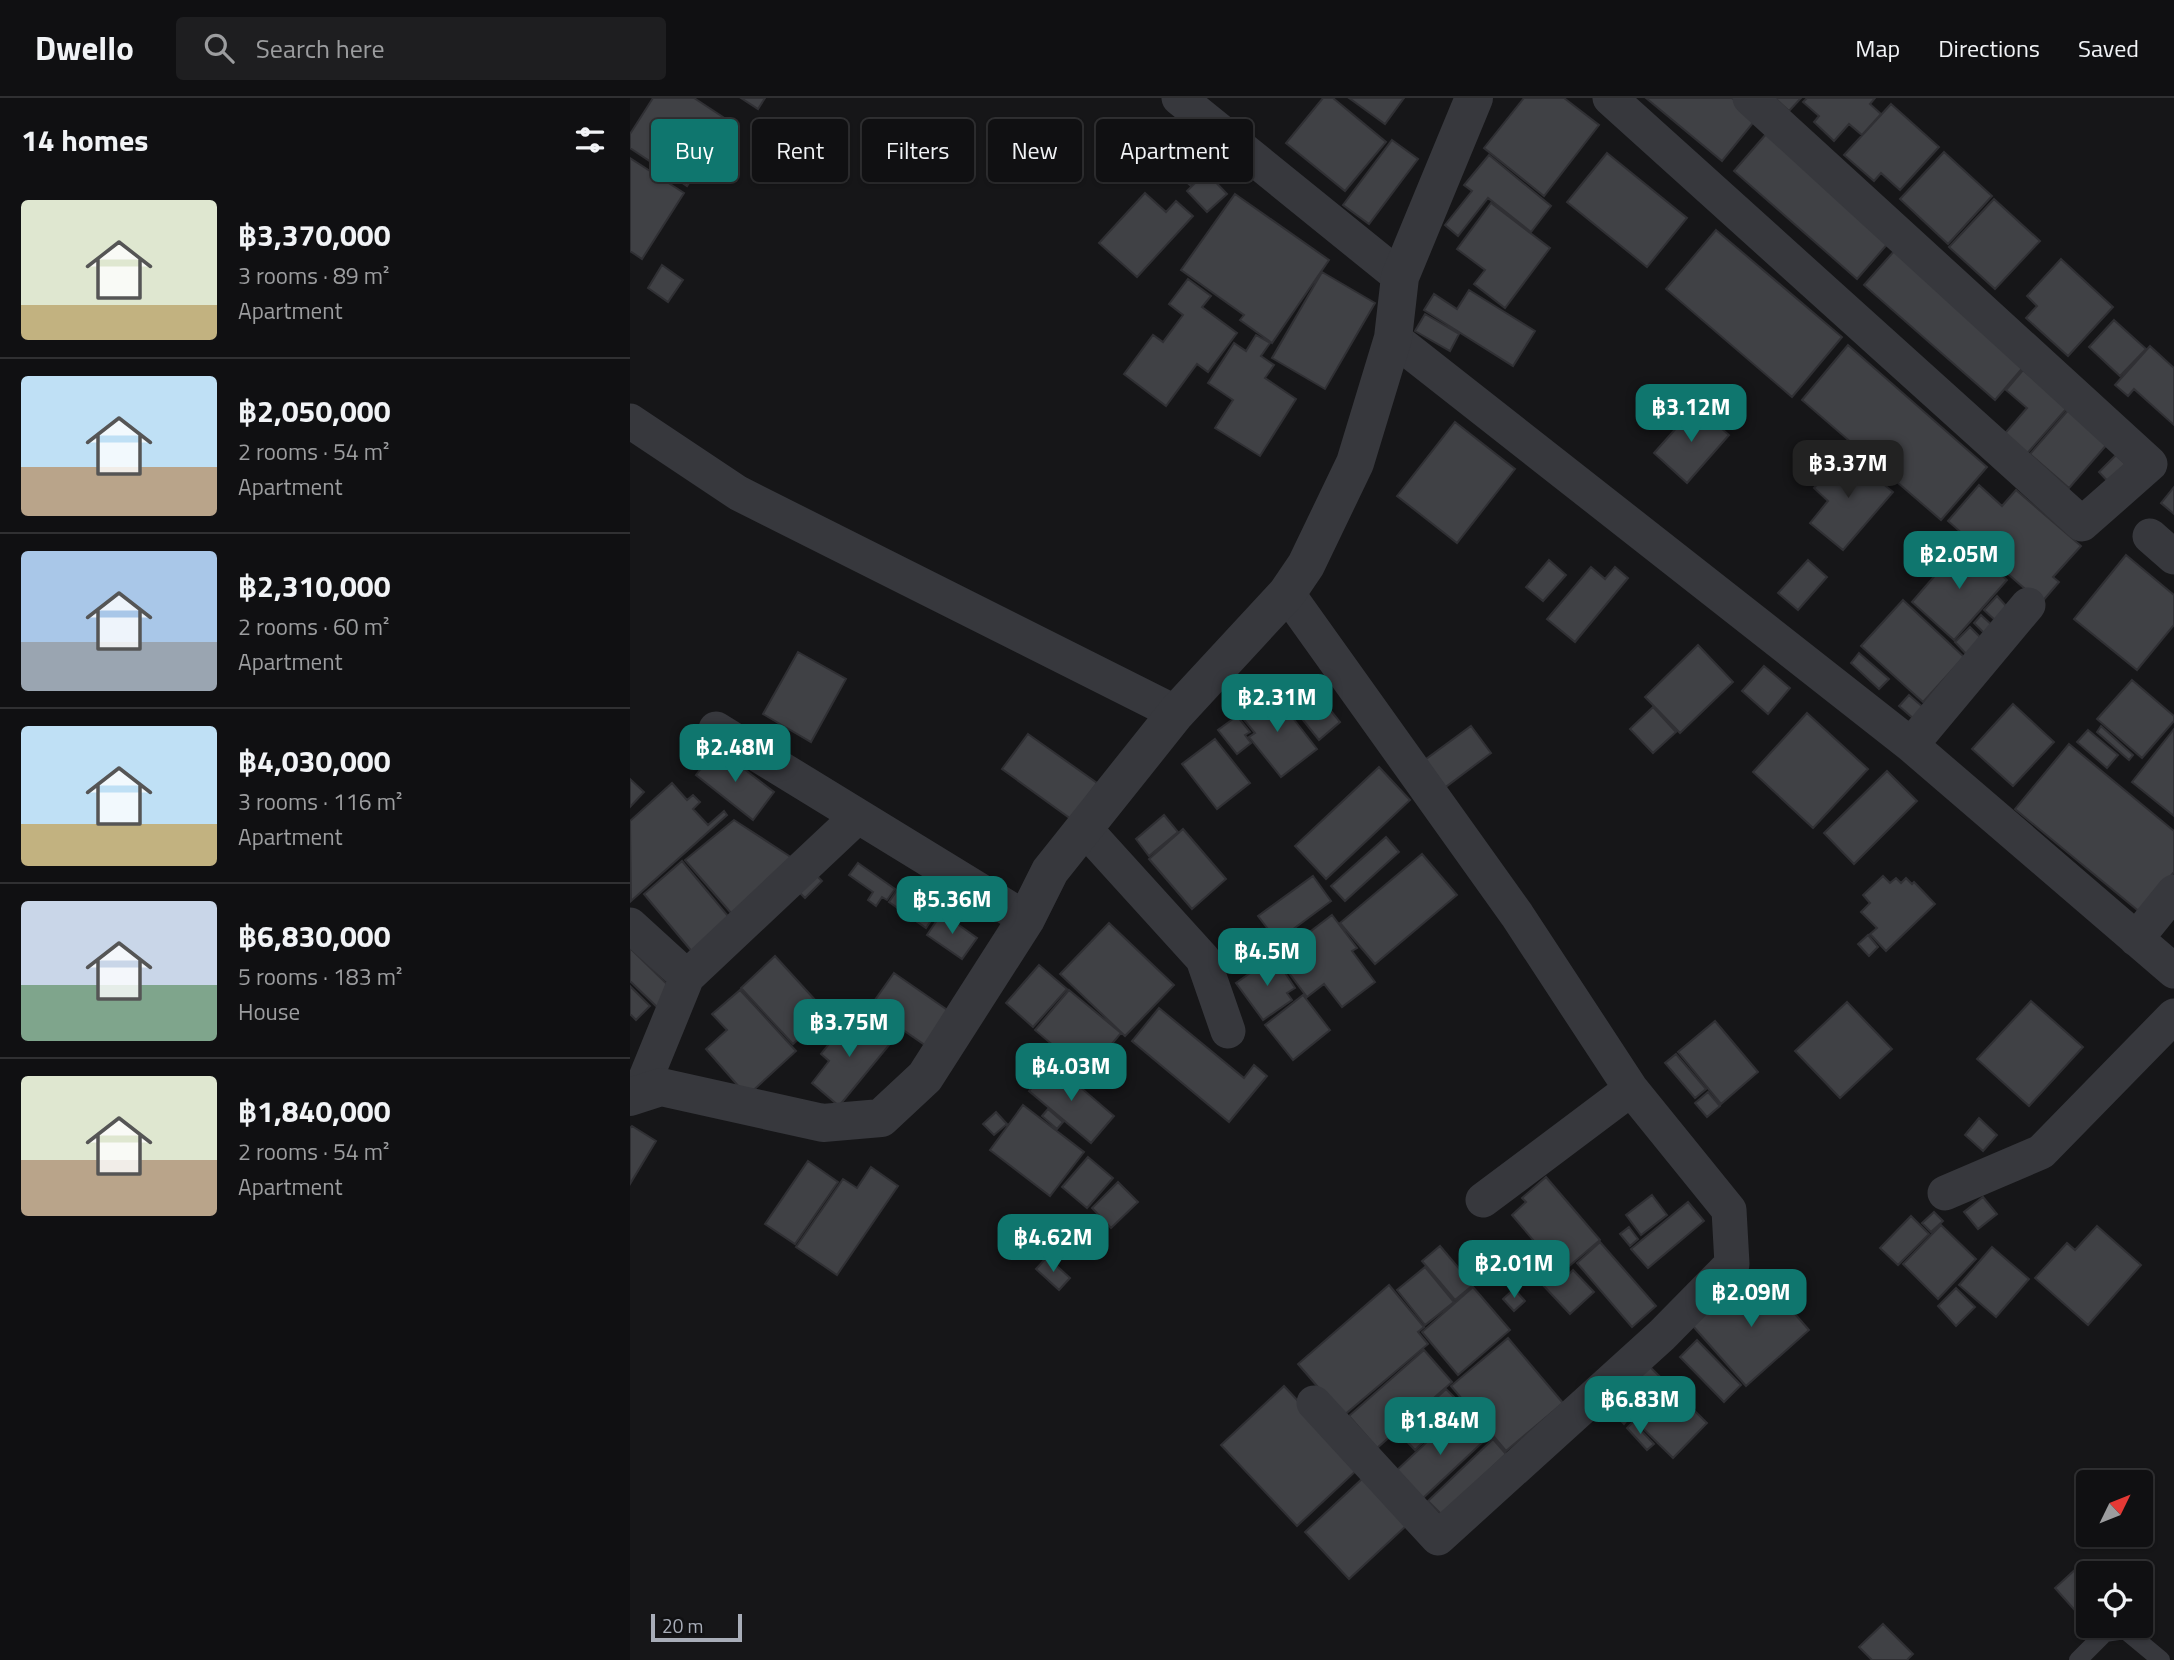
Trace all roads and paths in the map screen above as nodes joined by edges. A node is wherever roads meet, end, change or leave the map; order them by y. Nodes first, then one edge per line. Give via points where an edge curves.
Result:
1 (1179, 98) edge
2 (1474, 98) edge
3 (1611, 98) edge
4 (1749, 98) edge
5 (1400, 277) junction
6 (1393, 338) junction
7 (630, 421) edge
8 (1287, 593) junction
9 (2028, 605) dead end
10 (1176, 713) junction
11 (716, 729) dead end
12 (1911, 745) junction
13 (858, 816) junction
14 (1084, 828) junction
15 (2174, 892) edge
16 (1026, 919) junction
17 (630, 925) edge
18 (2136, 939) junction
19 (2174, 971) edge
20 (687, 977) junction
21 (2174, 1016) edge
22 (1228, 1031) dead end
23 (1631, 1089) junction
24 (635, 1095) edge
25 (1945, 1193) dead end
26 (1483, 1200) dead end
27 (1314, 1403) dead end
28 (2078, 1660) edge
29 (2161, 1660) edge

1 - 5 street
2 - 5 street
3 - 4 street via 2082,524 2150,464
5 - 6 street
6 - 8 street via 1356,463 1306,565
6 - 12 street
7 - 10 street via 738,493
8 - 10 street
8 - 23 street via 1517,915
9 - 12 street
10 - 14 street
11 - 13 street
12 - 18 street
13 - 16 street
13 - 20 street
14 - 16 street via 1050,871
14 - 22 street via 1203,959
15 - 18 street
16 - 24 street via 925,1077 881,1118 823,1123 661,1087
17 - 20 street
18 - 19 street
20 - 24 street
21 - 25 street via 2041,1152
23 - 26 street
23 - 27 street via 1729,1210 1732,1264 1662,1335 1438,1538
28 - 29 lane via 2105,1633 2125,1630

